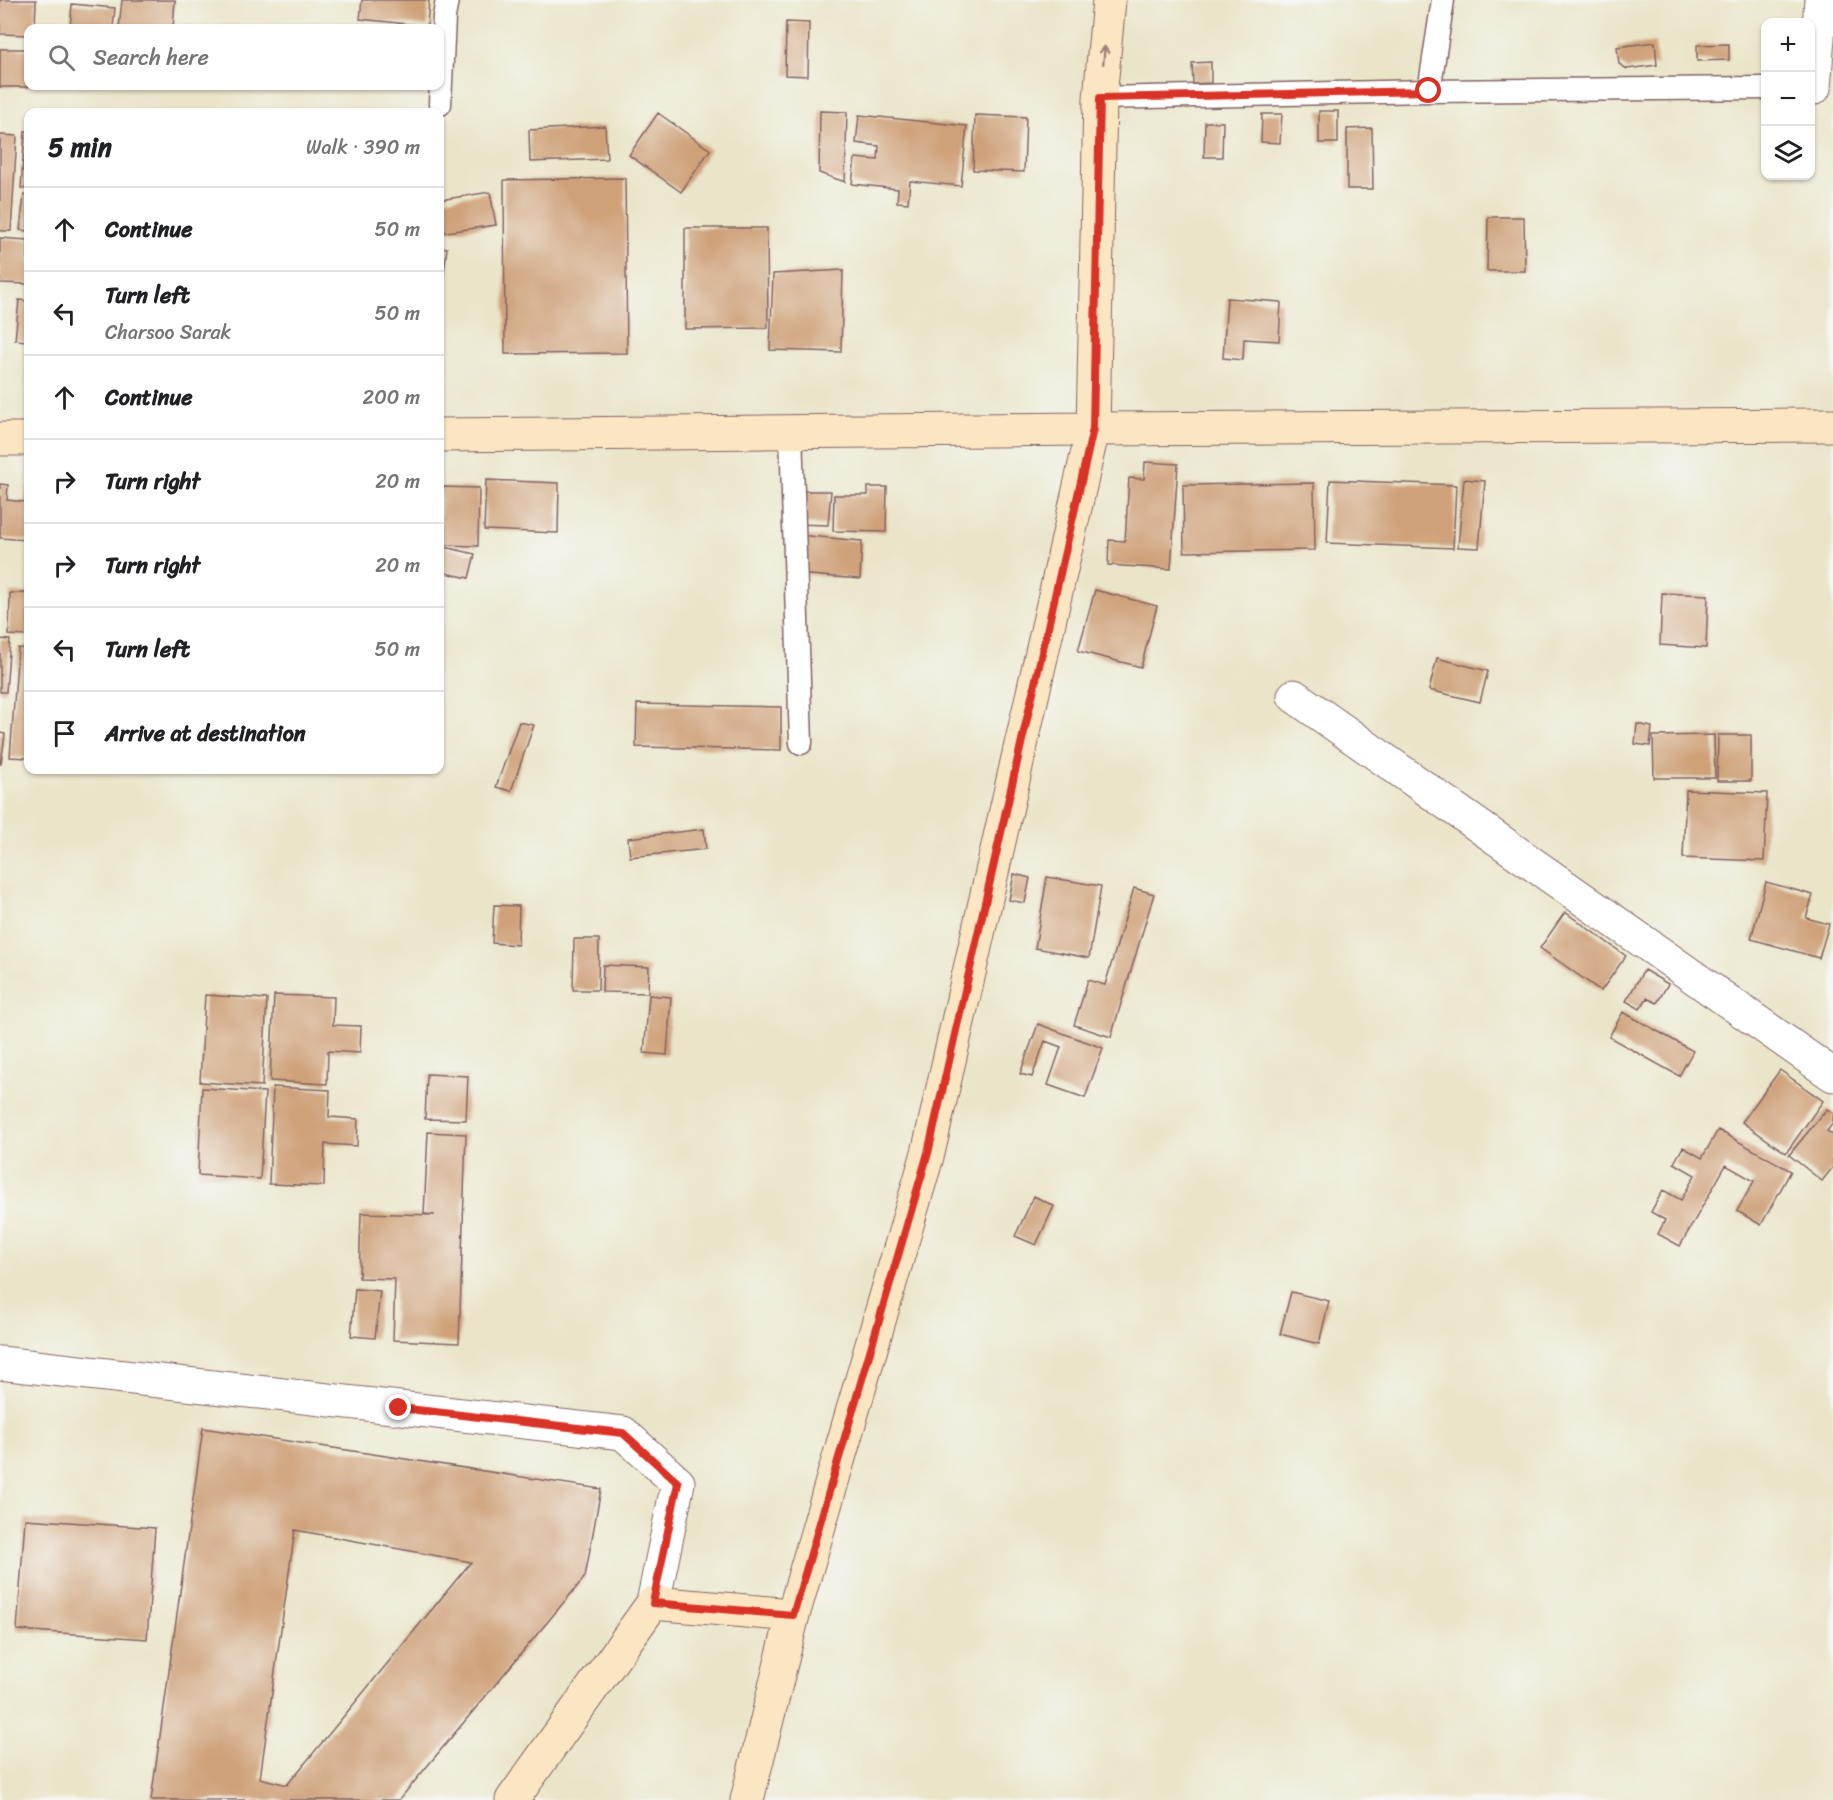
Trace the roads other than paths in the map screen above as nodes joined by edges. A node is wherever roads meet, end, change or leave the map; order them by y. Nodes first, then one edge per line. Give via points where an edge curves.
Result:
1 (447, 0) edge
2 (1109, 0) edge
3 (1443, 0) edge
4 (1821, 0) edge
5 (444, 24) edge
6 (1761, 88) edge
7 (1819, 88) edge
8 (441, 90) edge
9 (1429, 91) junction
10 (1100, 98) junction
11 (440, 104) dead end
12 (1833, 425) edge
13 (1093, 429) junction
14 (792, 431) junction
15 (444, 435) edge
16 (0, 439) edge
17 (24, 439) edge
18 (1294, 696) dead end
19 (801, 743) dead end
20 (1833, 1075) edge
21 (0, 1363) edge
22 (653, 1603) junction
23 (793, 1615) junction
24 (512, 1800) edge
25 (747, 1800) edge

1 - 5 lane
10 -> 2 main road
3 - 9 lane
4 - 7 street
6 - 9 lane
8 - 11 lane
9 - 10 lane
10 - 13 main road
12 - 13 main road
13 - 14 main road
13 - 23 main road via 928,1153
14 - 15 main road
14 - 19 lane
16 - 17 main road
18 - 20 street
21 - 22 street via 623,1433 678,1483
22 - 23 main road
22 - 24 main road
23 - 25 main road

